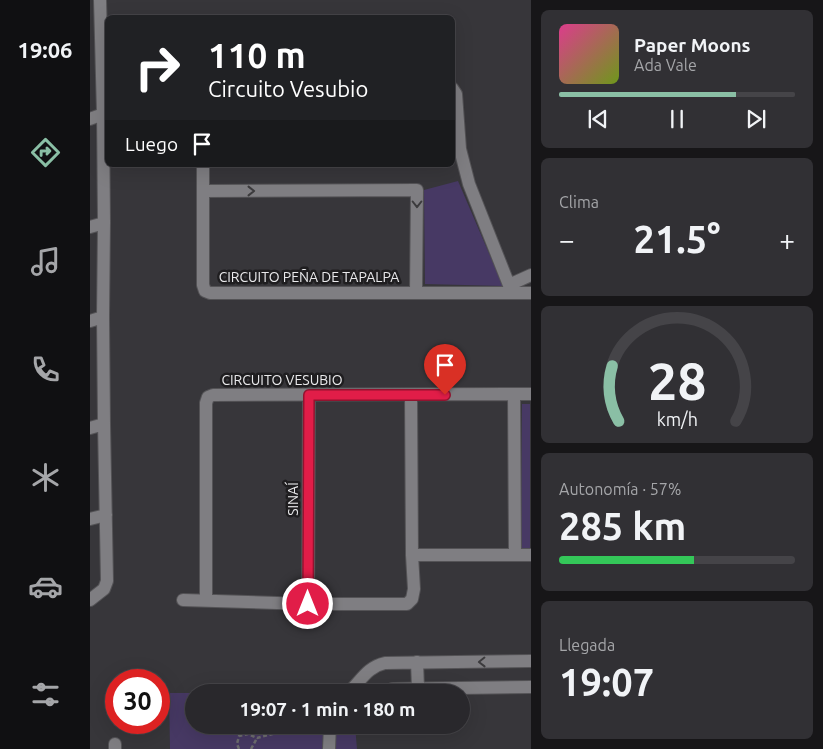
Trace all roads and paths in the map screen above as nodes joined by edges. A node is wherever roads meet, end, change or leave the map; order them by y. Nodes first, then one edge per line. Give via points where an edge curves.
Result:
1 (97, 10) edge
2 (455, 92) edge
3 (103, 114) junction
4 (90, 118) edge
5 (202, 167) edge
6 (203, 191) junction
7 (104, 223) junction
8 (90, 227) edge
9 (530, 275) edge
10 (510, 289) junction
11 (416, 292) junction
12 (530, 293) edge
13 (103, 317) junction
14 (90, 321) edge
15 (530, 394) edge
16 (309, 395) junction
17 (411, 395) junction
18 (514, 395) junction
19 (104, 424) junction
20 (90, 428) edge
21 (106, 515) junction
22 (90, 519) edge
23 (515, 555) junction
24 (530, 555) edge
25 (412, 556) junction
26 (90, 600) edge
27 (183, 600) dead end
28 (206, 600) junction
29 (308, 604) junction
30 (530, 661) edge
31 (417, 662) junction
32 (356, 684) edge
33 (418, 684) edge
34 (530, 687) edge
35 (470, 688) edge
36 (272, 734) edge
37 (330, 734) edge
38 (257, 738) junction
39 (239, 749) edge
40 (251, 749) edge
41 (329, 749) edge

1 - 3 street
2 - 10 street via 460,149 469,184
3 - 4 street
3 - 7 street
5 - 6 street, CIRCUITO PEÑA DE TAPALPA
6 - 11 street, CIRCUITO PEÑA DE TAPALPA via 205,291
6 -> 11 street via 417,190
7 - 8 street
7 - 13 street
9 - 10 street, CIRCUITO PEÑA DE TAPALPA
10 - 11 street, CIRCUITO PEÑA DE TAPALPA
10 - 12 street, CIRCUITO PEÑA DE TAPALPA
13 - 14 street
13 - 19 street
15 - 18 street, CIRCUITO VESUBIO
16 - 17 street, CIRCUITO VESUBIO
16 - 28 street, CIRCUITO VESUBIO via 208,397
16 - 29 street, SINAÍ
17 - 18 street, CIRCUITO VESUBIO
17 - 25 street
18 - 23 street
19 - 20 street
19 - 21 street
21 - 22 street
21 - 26 street via 107,581 104,589
23 - 24 street
23 - 25 street
25 - 29 street via 414,589 407,604
27 - 28 street
28 - 29 street
30 -> 31 street
31 - 32 street via 376,665
31 - 33 street
34 - 35 street
36 - 38 path
37 - 41 street
38 - 39 path via 248,734 239,736
38 - 40 path

